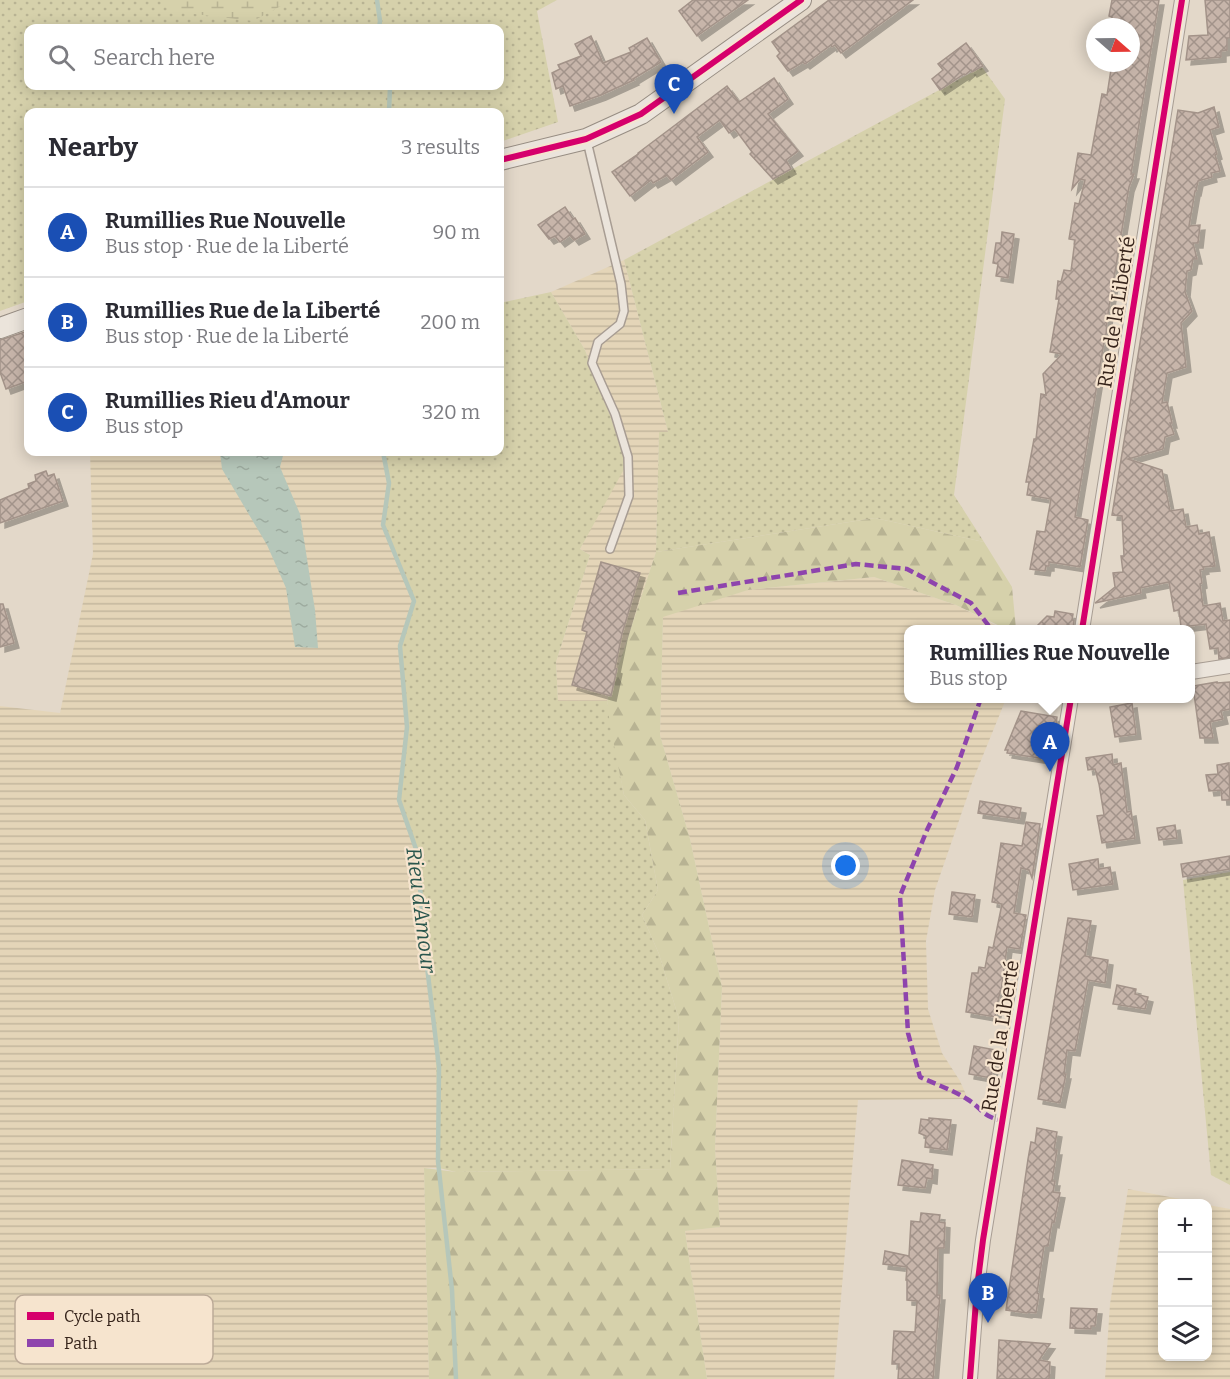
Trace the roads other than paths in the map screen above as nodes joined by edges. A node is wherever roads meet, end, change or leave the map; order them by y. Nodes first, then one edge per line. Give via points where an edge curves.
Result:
1 (801, 0) edge
2 (1182, 0) edge
3 (586, 139) junction
4 (504, 159) edge
5 (24, 319) edge
6 (0, 328) edge
7 (610, 549) dead end
8 (1083, 625) edge
9 (1230, 666) edge
10 (1195, 671) edge
11 (1070, 703) edge
12 (970, 1379) edge

1 - 3 street via 641,114
2 - 8 street, Rue de la Liberté
3 - 4 street
3 - 7 lane via 624,311 620,324 598,342 592,363 615,414 628,457 629,496
5 - 6 street
9 - 10 street
11 - 12 street, Rue de la Liberté via 983,1240

